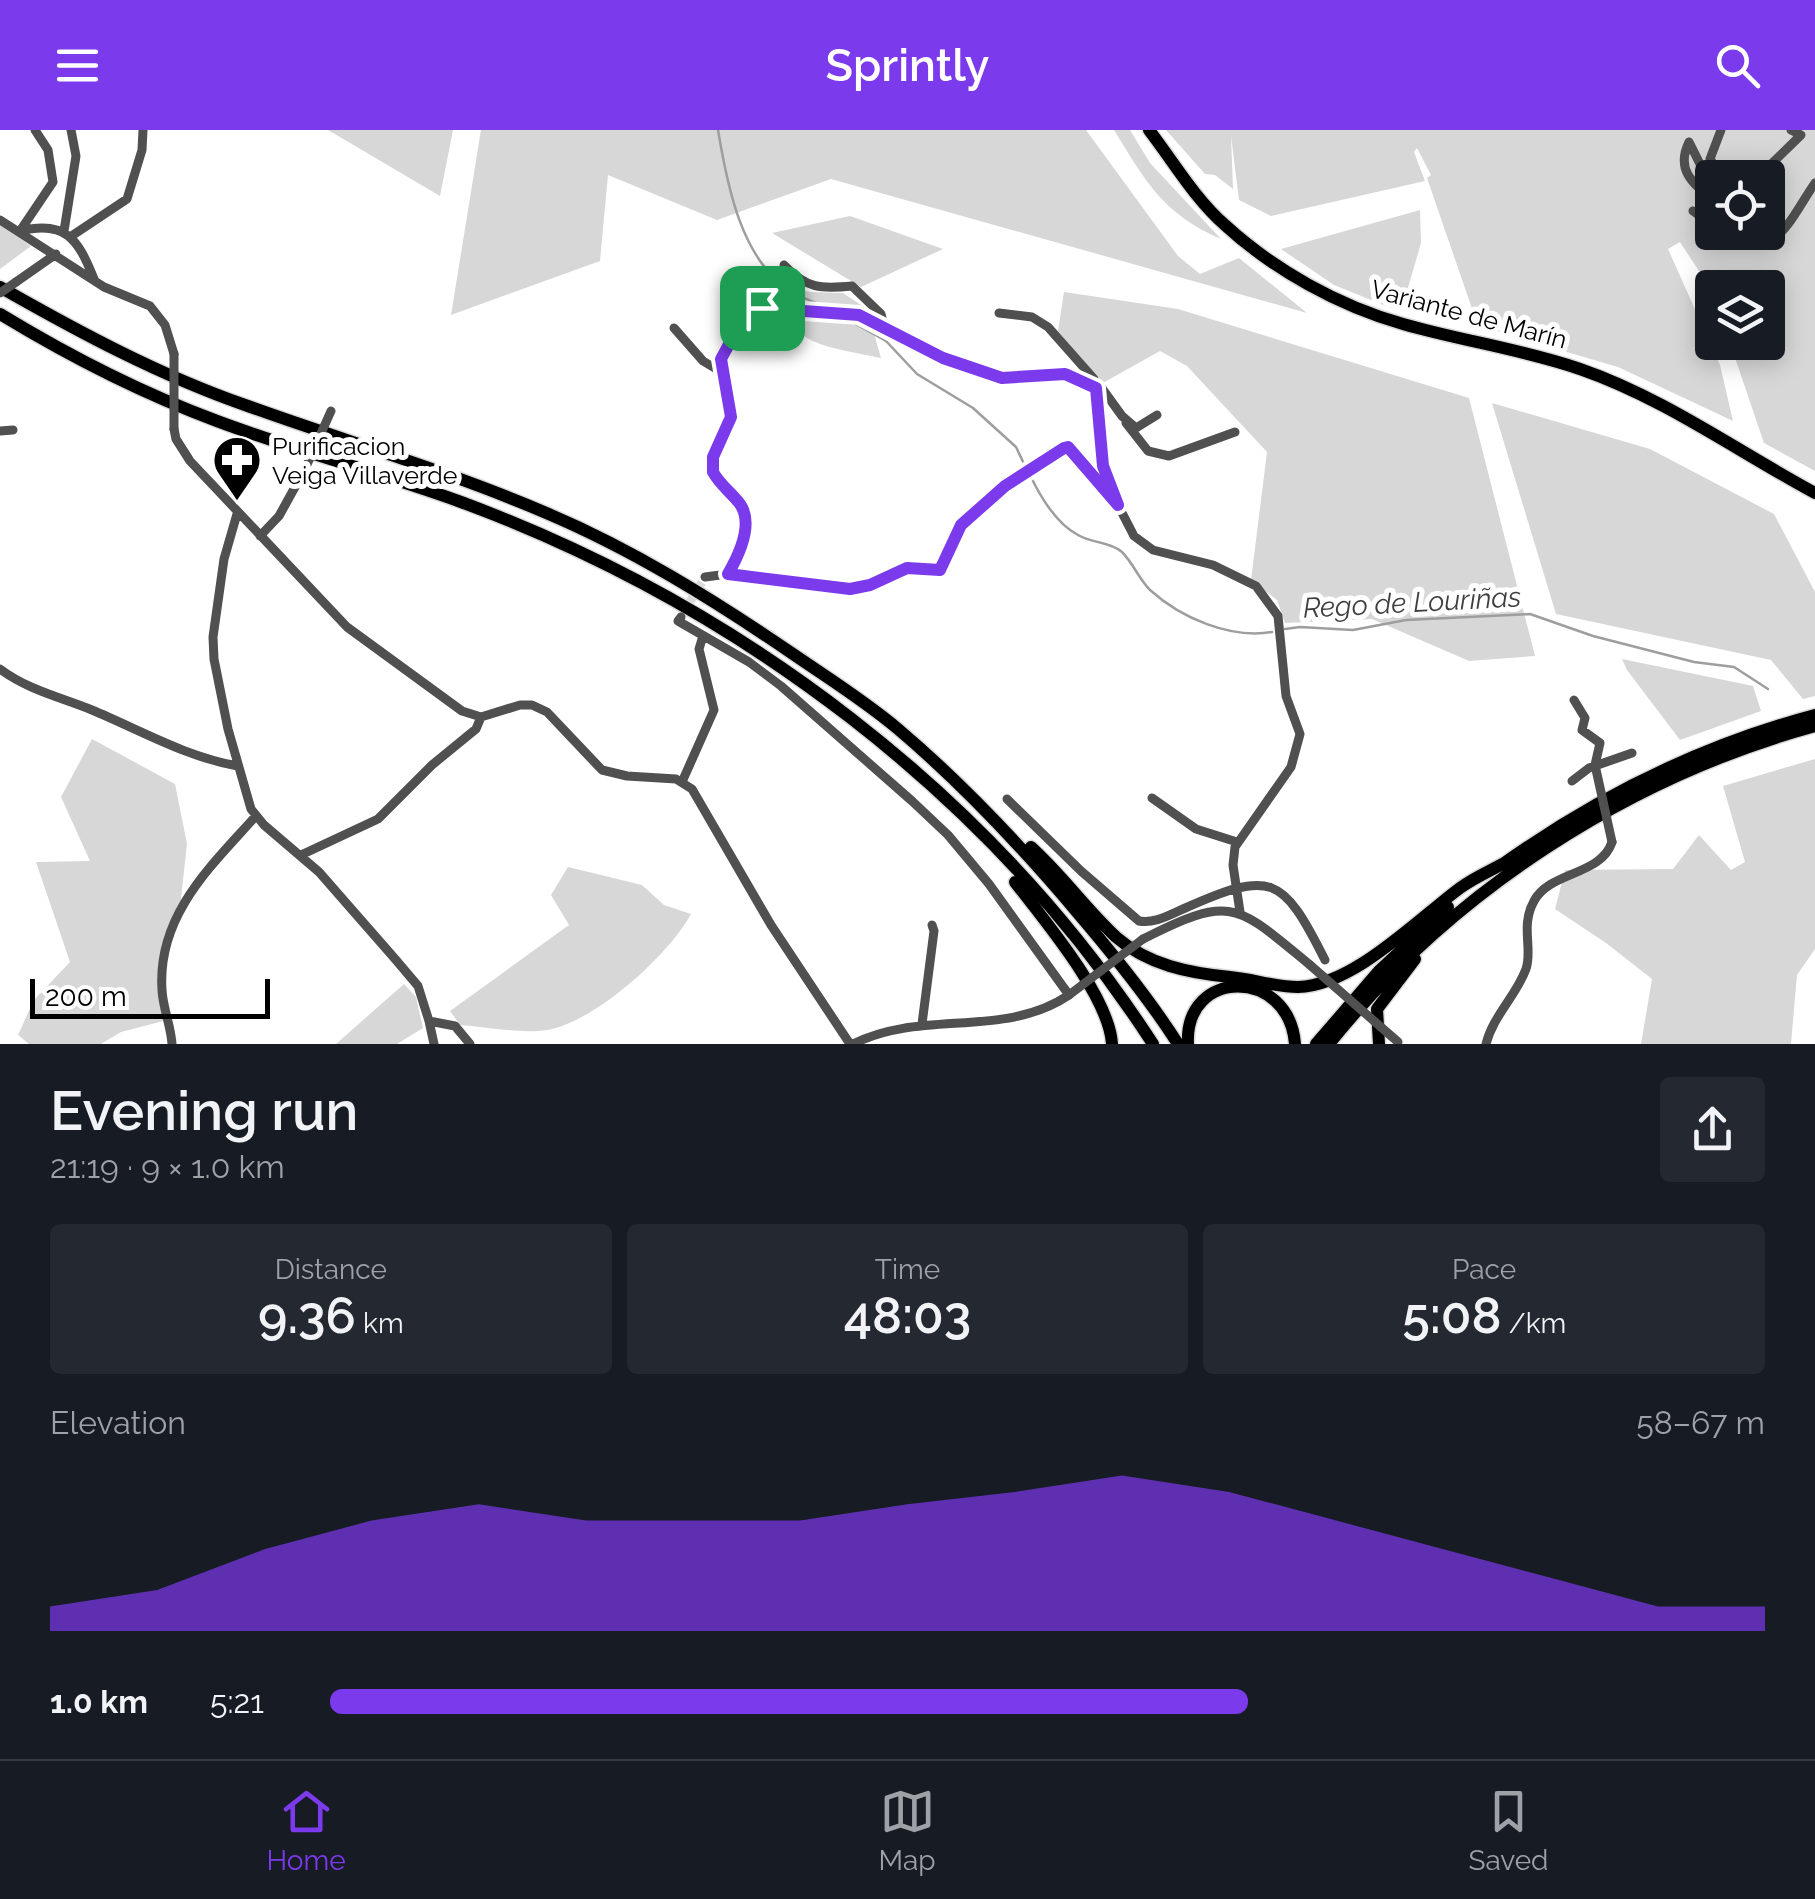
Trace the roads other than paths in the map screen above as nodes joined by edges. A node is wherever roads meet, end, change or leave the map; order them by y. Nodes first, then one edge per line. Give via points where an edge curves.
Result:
1 (34, 130) edge
2 (71, 130) edge
3 (142, 130) edge
4 (1149, 130) edge
5 (1721, 130) edge
6 (1792, 130) edge
7 (1698, 160) edge
8 (1710, 160) edge
9 (1775, 160) edge
10 (1695, 183) edge
11 (1815, 183) edge
12 (0, 220) edge
13 (1785, 226) edge
14 (20, 232) junction
15 (67, 234) junction
16 (56, 254) junction
17 (784, 265) dead end
18 (95, 282) junction
19 (0, 290) edge
20 (999, 313) dead end
21 (0, 314) edge
22 (884, 326) junction
23 (674, 328) dead end
24 (723, 372) junction
25 (1096, 388) junction
26 (331, 411) dead end
27 (1157, 415) dead end
28 (1122, 416) junction
29 (13, 430) dead end
30 (0, 431) edge
31 (1235, 432) dead end
32 (1815, 492) edge
33 (1118, 505) junction
34 (237, 514) junction
35 (260, 536) junction
36 (728, 574) junction
37 (706, 577) dead end
38 (681, 617) dead end
39 (703, 636) junction
40 (0, 669) edge
41 (1574, 700) dead end
42 (1815, 715) edge
43 (481, 716) junction
44 (1815, 726) edge
45 (1632, 753) dead end
46 (1595, 765) junction
47 (238, 766) junction
48 (944, 770) junction
49 (682, 782) junction
50 (1572, 782) dead end
51 (1152, 798) dead end
52 (1007, 799) dead end
53 (256, 817) junction
54 (971, 824) junction
55 (1237, 842) junction
56 (301, 855) junction
57 (1508, 862) junction
58 (1235, 888) junction
59 (1240, 912) junction
60 (932, 925) dead end
61 (1432, 935) junction
62 (1325, 960) dead end
63 (1068, 996) junction
64 (429, 1022) junction
65 (922, 1024) junction
66 (1400, 1043) edge
67 (172, 1044) edge
68 (434, 1044) edge
69 (470, 1044) edge
70 (852, 1044) edge
71 (1112, 1044) edge
72 (1153, 1044) edge
73 (1178, 1044) edge
74 (1188, 1044) edge
75 (1295, 1044) edge
76 (1316, 1044) edge
77 (1328, 1044) edge
78 (1379, 1044) edge
79 (1486, 1044) edge

1 - 14 street via 48,150 53,182
2 - 15 street via 76,156
3 - 15 street via 127,199
4 - 32 highway, Variante de Marín via 1224,224 1326,294 1404,324 1582,369 1638,392
5 - 8 street
6 - 9 street via 1801,135
7 - 10 street via 1689,142 1684,172
11 - 13 street
12 - 14 street
14 - 15 street via 43,226
14 - 16 street
15 - 18 street via 83,250
16 - 18 street
16 - 19 street, bridge
17 - 22 street via 821,290 852,286 881,314
18 - 34 street, bridge via 156,311 174,354 174,428 182,450
19 - 48 highway via 174,377 483,486 610,543 725,608 850,692
20 - 25 street via 1032,317 1048,327
21 - 54 highway via 113,377 214,420 460,502 631,576 792,674
22 - 24 street via 850,314 762,308 728,342
22 - 25 street via 943,358 1002,378 1065,374
23 - 24 street via 703,362
24 - 36 street via 731,417 713,472 745,519 741,549
25 - 28 street
25 - 33 street via 1103,466
26 - 35 street, bridge via 279,516
27 - 28 street via 1136,428
28 - 31 street via 1148,452 1169,456
29 - 30 street
33 - 36 street via 1068,447 1027,470 961,525 940,570 907,568 850,589
33 - 55 street via 1134,536 1152,550 1235,574 1266,596 1278,616 1298,746 1291,768
34 - 35 street
34 - 47 street via 213,638
35 - 43 street via 347,627 462,711
36 - 37 street
38 - 39 street via 678,622
39 - 49 street via 714,710
39 - 63 street via 814,711 924,812 989,884
40 - 47 street via 22,685
41 - 46 street via 1585,718 1582,730 1600,743
42 - 57 highway via 1637,783
43 - 49 street via 532,705 602,770
43 - 56 street via 476,729 378,819
44 - 61 highway via 1715,760 1576,828
45 - 46 street
46 - 50 street
46 - 79 street, bridge via 1609,852 1534,900 1526,930 1528,964
47 - 53 street
48 - 57 highway via 1055,868 1117,937 1153,961 1275,986 1302,987 1350,969 1464,884
48 - 73 highway via 1055,886
49 - 70 street
51 - 55 street via 1196,829
52 - 58 street via 1140,921
53 - 56 street
53 - 67 street via 180,908 162,988
54 - 71 highway via 1073,961 1102,1008
54 - 72 highway via 1074,938
55 - 58 street
56 - 64 street via 418,986
57 - 76 highway via 1423,929
58 - 59 street
58 - 62 street via 1262,885 1290,898
59 - 63 street, bridge via 1216,910 1167,926
59 - 66 street, bridge
60 - 65 street
61 - 77 highway
61 - 78 highway via 1377,1009
63 - 65 street via 1008,1020
64 - 68 street
64 - 69 street via 454,1026
65 - 70 street
74 - 75 highway via 1200,1002 1212,992 1245,987 1275,997 1286,1009

